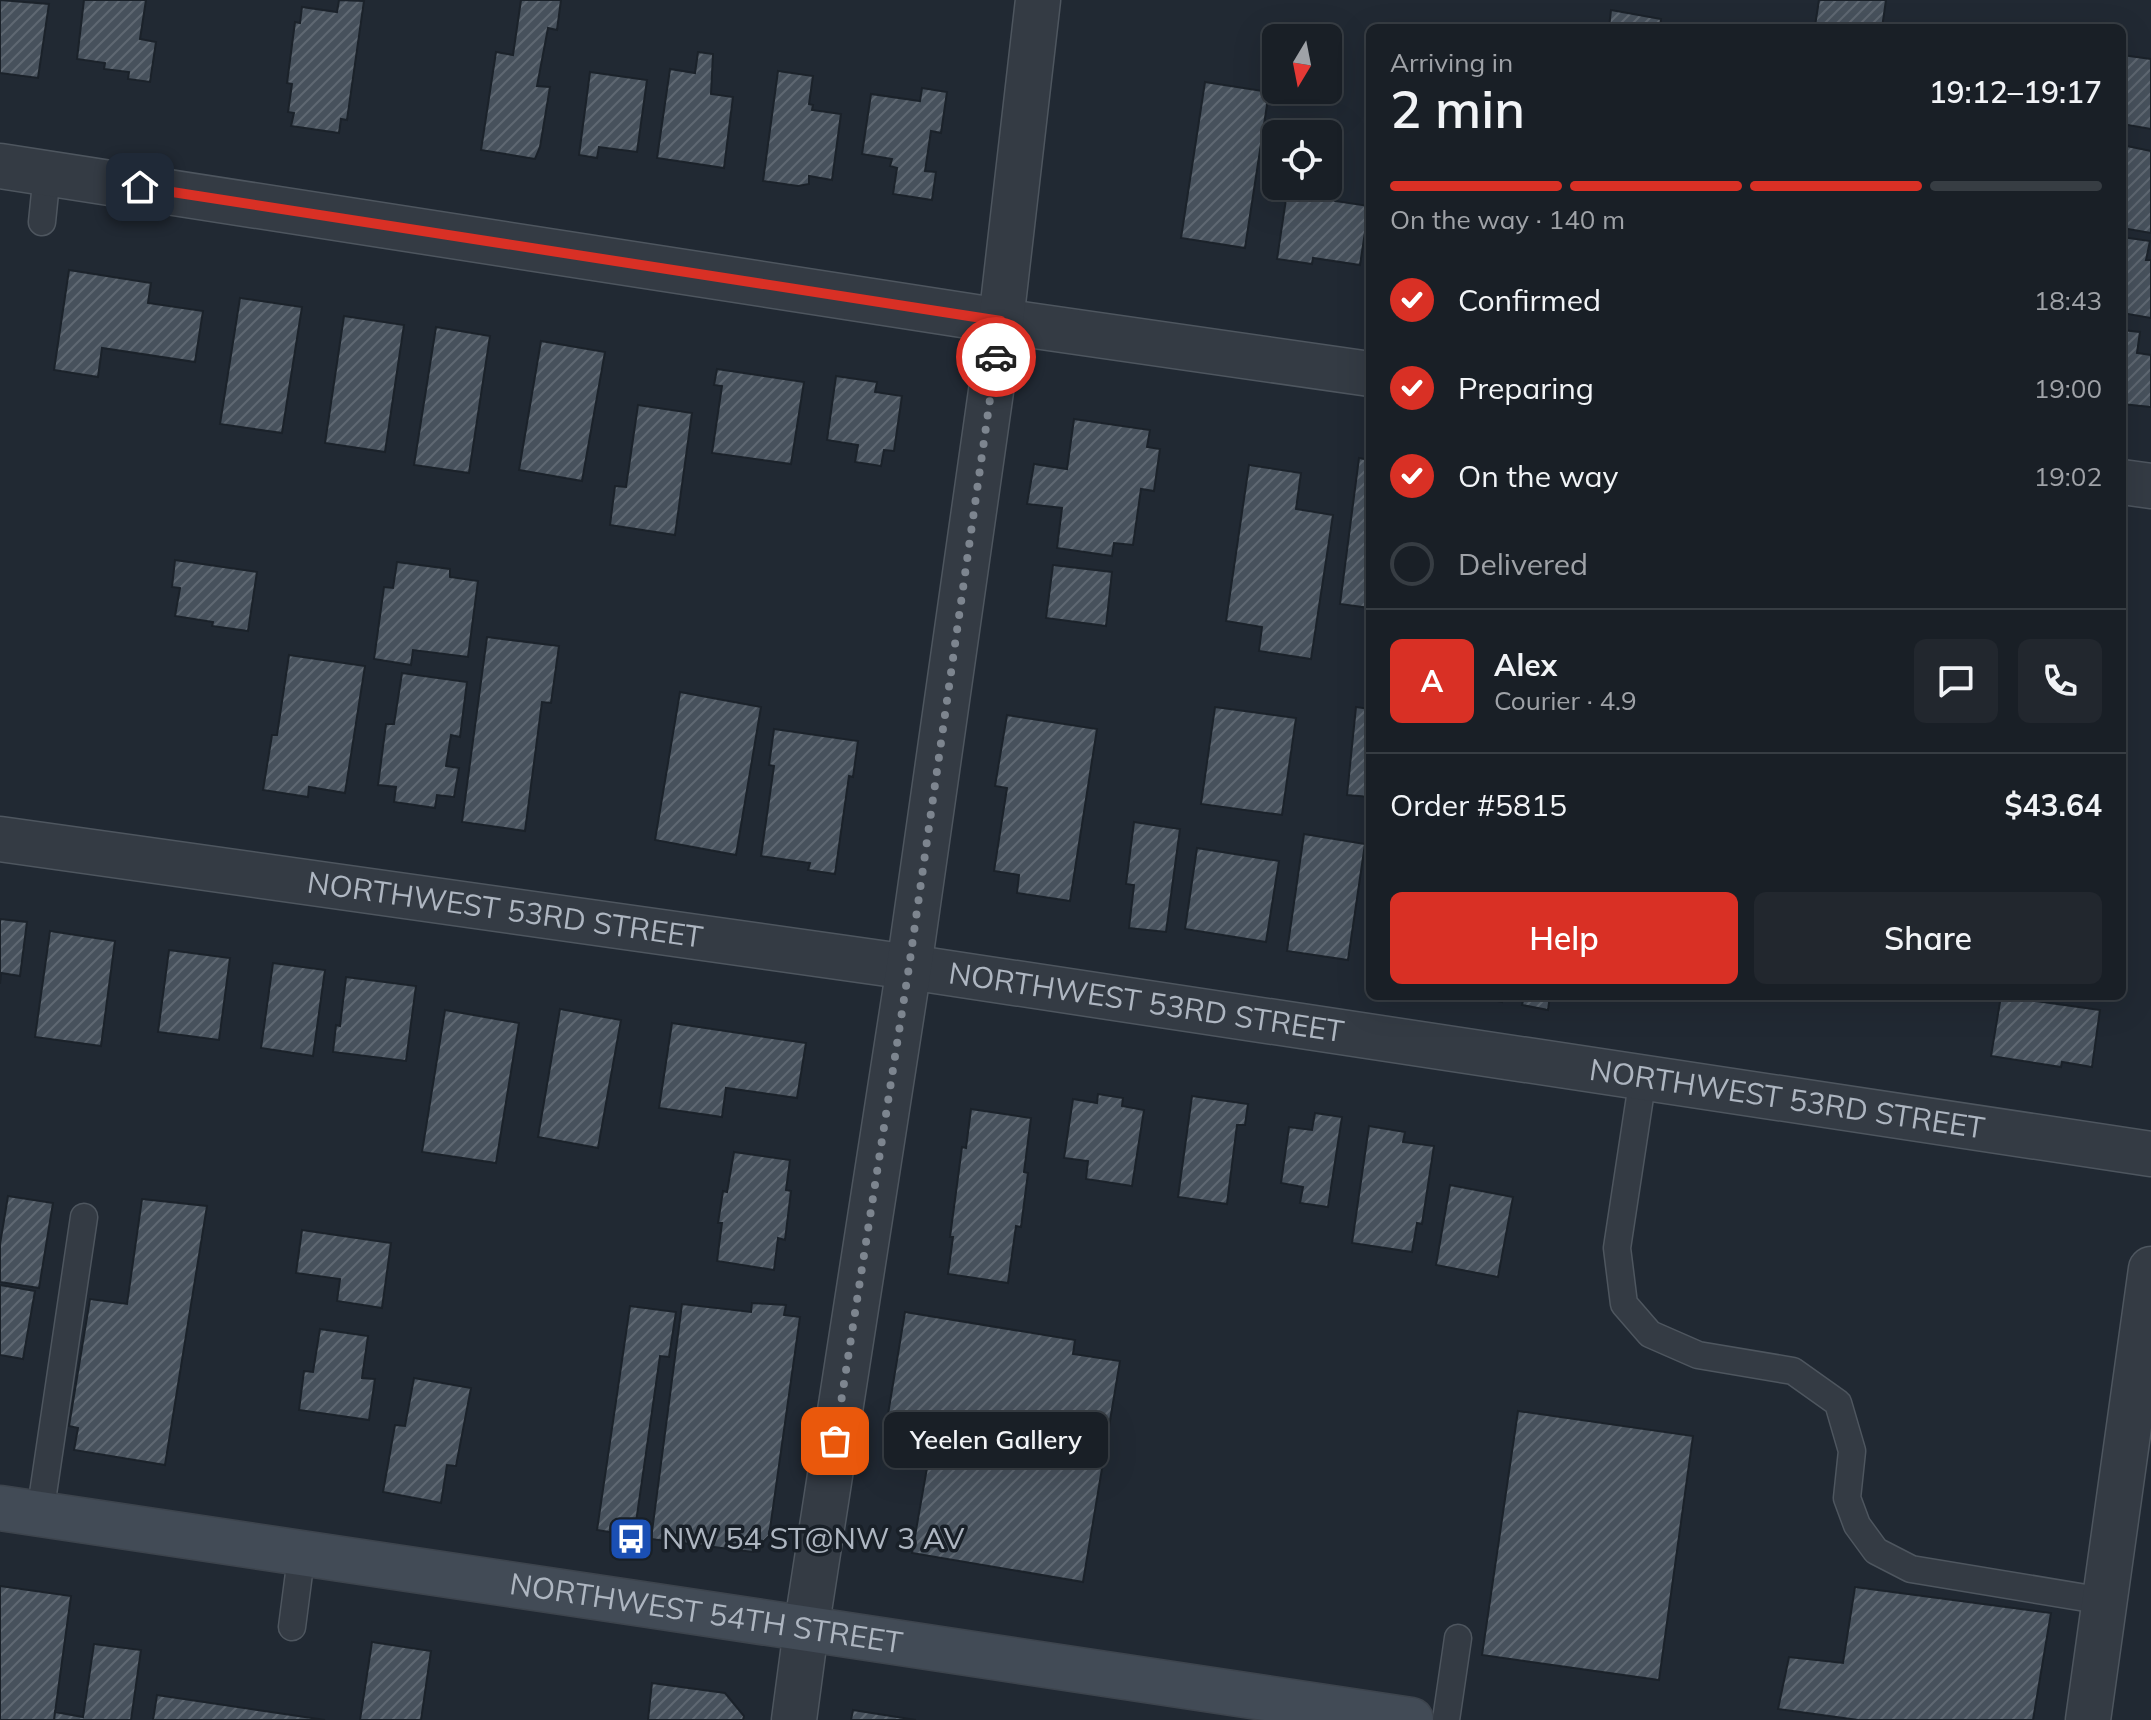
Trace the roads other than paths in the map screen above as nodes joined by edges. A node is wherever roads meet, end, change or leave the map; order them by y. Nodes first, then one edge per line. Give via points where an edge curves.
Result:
1 (1038, 0) edge
2 (0, 166) edge
3 (47, 173) junction
4 (42, 222) dead end
5 (1001, 321) junction
6 (1366, 373) edge
7 (2126, 483) edge
8 (2151, 486) edge
9 (0, 839) edge
10 (909, 967) junction
11 (1643, 1077) junction
12 (2151, 1154) edge
13 (84, 1217) dead end
14 (2151, 1269) edge
15 (20, 1511) edge
16 (302, 1550) junction
17 (2104, 1601) junction
18 (292, 1627) dead end
19 (806, 1630) junction
20 (1458, 1638) dead end
21 (1401, 1719) edge
22 (794, 1720) edge
23 (1446, 1720) edge
24 (2088, 1720) edge

1 - 5 street
2 - 3 street
3 - 4 lane
3 - 5 street
5 - 6 street
5 - 10 street
7 - 8 street
9 - 10 street, NORTHWEST 53RD STREET
10 - 11 street, NORTHWEST 53RD STREET
10 - 19 street
11 - 12 street, NORTHWEST 53RD STREET
11 - 17 lane via 1617,1248 1624,1304 1650,1334 1698,1355 1793,1371 1838,1403 1852,1451 1847,1498 1857,1525 1876,1551 1911,1569
13 - 15 lane
14 - 17 street
15 - 16 main road, NORTHWEST 54TH STREET
16 - 18 lane
16 - 19 main road, NORTHWEST 54TH STREET
17 - 24 street
19 - 21 main road, NORTHWEST 54TH STREET
19 - 22 street
20 - 23 lane

